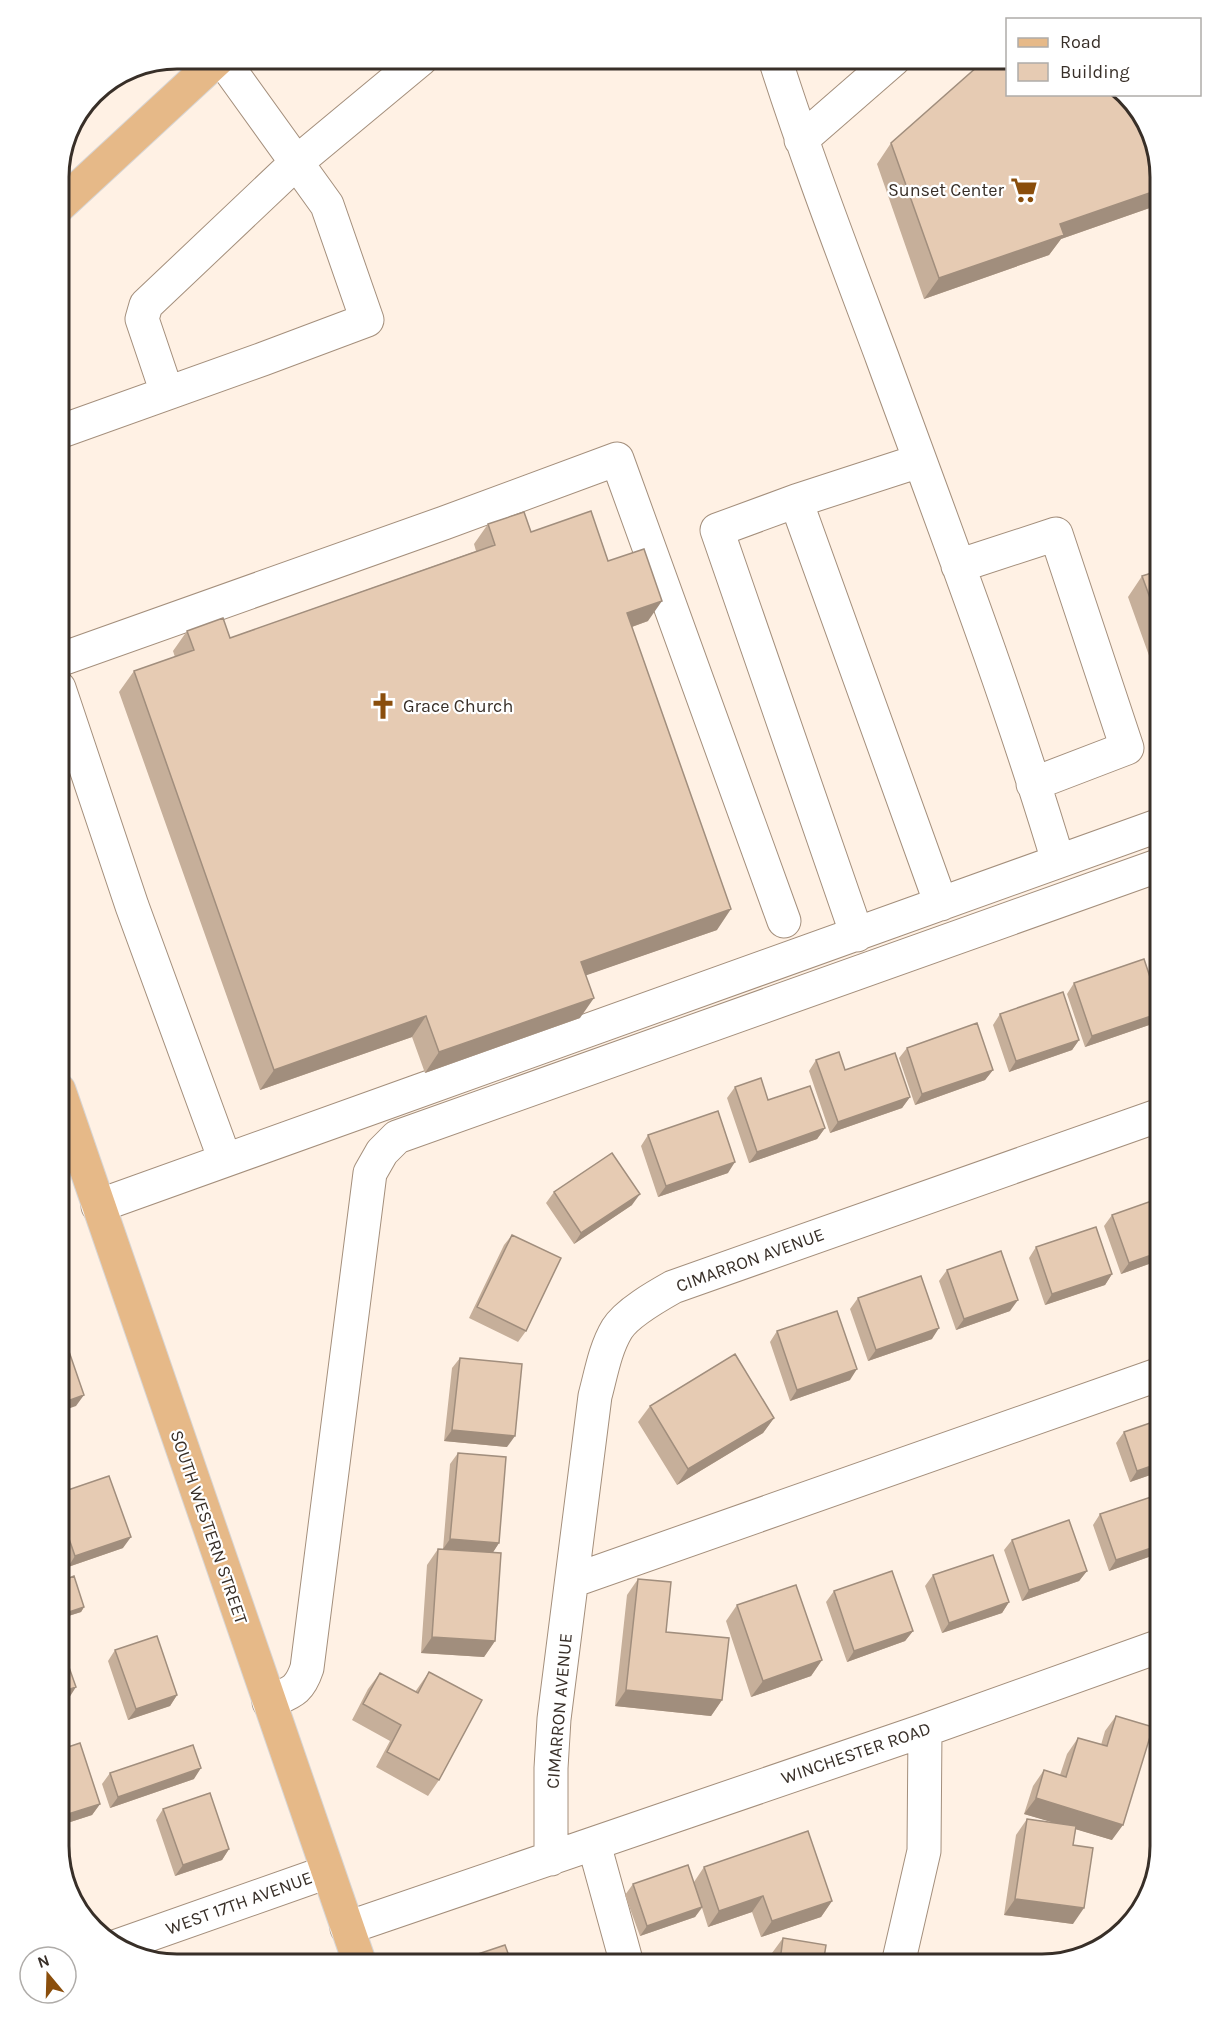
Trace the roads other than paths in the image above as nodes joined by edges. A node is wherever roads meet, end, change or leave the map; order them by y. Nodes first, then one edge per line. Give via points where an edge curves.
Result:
1 (208, 69) edge
2 (228, 69) edge
3 (409, 69) edge
4 (778, 69) edge
5 (883, 69) edge
6 (801, 140) junction
7 (297, 162) junction
8 (69, 197) edge
9 (167, 393) junction
10 (69, 428) edge
11 (919, 461) junction
12 (796, 501) junction
13 (958, 566) junction
14 (69, 656) edge
15 (69, 718) edge
16 (1033, 784) junction
17 (1150, 829) edge
18 (1058, 861) junction
19 (1150, 869) edge
20 (941, 904) junction
21 (784, 921) dead end
22 (857, 934) junction
23 (1150, 1119) edge
24 (69, 1120) edge
25 (225, 1160) junction
26 (98, 1206) junction
27 (1150, 1378) edge
28 (572, 1581) junction
29 (1150, 1650) edge
30 (269, 1701) junction
31 (925, 1730) junction
32 (594, 1844) junction
33 (551, 1858) junction
34 (327, 1872) junction
35 (347, 1928) junction
36 (128, 1942) edge
37 (356, 1954) edge
38 (624, 1954) edge
39 (900, 1954) edge

1 - 8 main road
2 - 7 street
3 - 7 street
4 - 6 street
5 - 6 street
6 - 11 street
7 - 9 street via 146,305 142,318
7 - 9 street via 327,205 367,320
9 - 10 street
11 - 12 street
11 - 13 street
12 - 20 street
12 - 22 street via 717,530
13 - 16 street
13 - 16 street via 1056,534 1127,748
14 - 21 street via 617,459
15 - 25 street via 132,906
16 - 18 street
17 - 18 street
18 - 20 street
19 - 30 street via 397,1137 370,1173 307,1668 302,1683 294,1691
20 - 22 street
22 - 25 street
23 - 28 street, CIMARRON AVENUE via 673,1287 645,1303 618,1327 604,1358 595,1396
24 - 26 main road, SOUTH WESTERN STREET
25 - 26 street
26 - 30 main road, SOUTH WESTERN STREET
27 - 28 street
28 - 33 street, CIMARRON AVENUE via 554,1719
29 - 31 street, WINCHESTER ROAD
30 - 34 main road, SOUTH WESTERN STREET
31 - 32 street, WINCHESTER ROAD
31 - 39 street via 924,1851
32 - 33 street, WINCHESTER ROAD
32 - 38 street
33 - 35 street, WINCHESTER ROAD
34 - 35 main road, SOUTH WESTERN STREET
34 - 36 street, WEST 17TH AVENUE
35 - 37 main road, SOUTH WESTERN STREET

